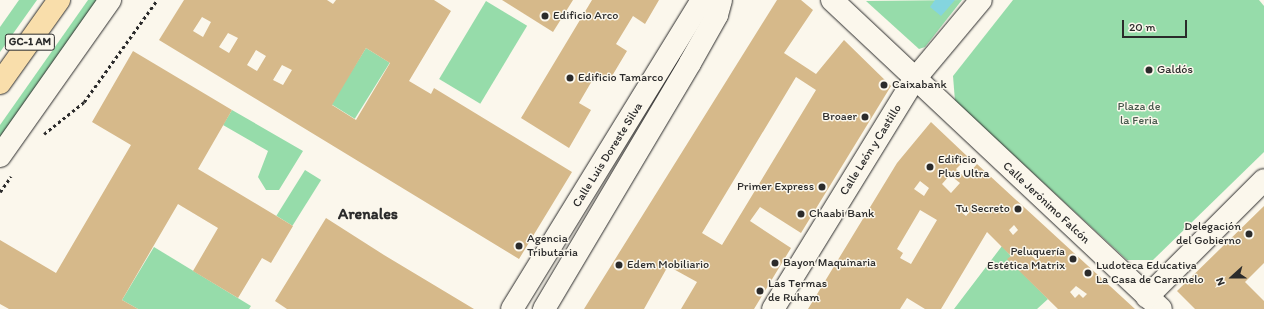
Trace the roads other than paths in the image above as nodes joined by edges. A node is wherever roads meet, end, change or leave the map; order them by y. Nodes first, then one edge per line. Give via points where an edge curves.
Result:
1 (59, 0) edge
2 (110, 0) edge
3 (702, 0) edge
4 (721, 0) edge
5 (832, 0) edge
6 (981, 0) edge
7 (914, 80) junction
8 (0, 83) edge
9 (0, 156) edge
10 (1264, 180) edge
11 (1154, 303) edge
12 (512, 309) edge
13 (544, 309) edge
14 (773, 309) edge

1 - 8 highway, GC-1 AM
2 - 9 street
3 - 12 street, Calle Luis Doreste Silva
4 - 13 street, Calle Luis Doreste Silva via 717,15 694,56
5 - 7 street
6 - 7 street, Calle León y Castillo
7 - 11 street, Calle Jerónimo Falcón
7 - 14 street, Calle León y Castillo
10 - 11 street

